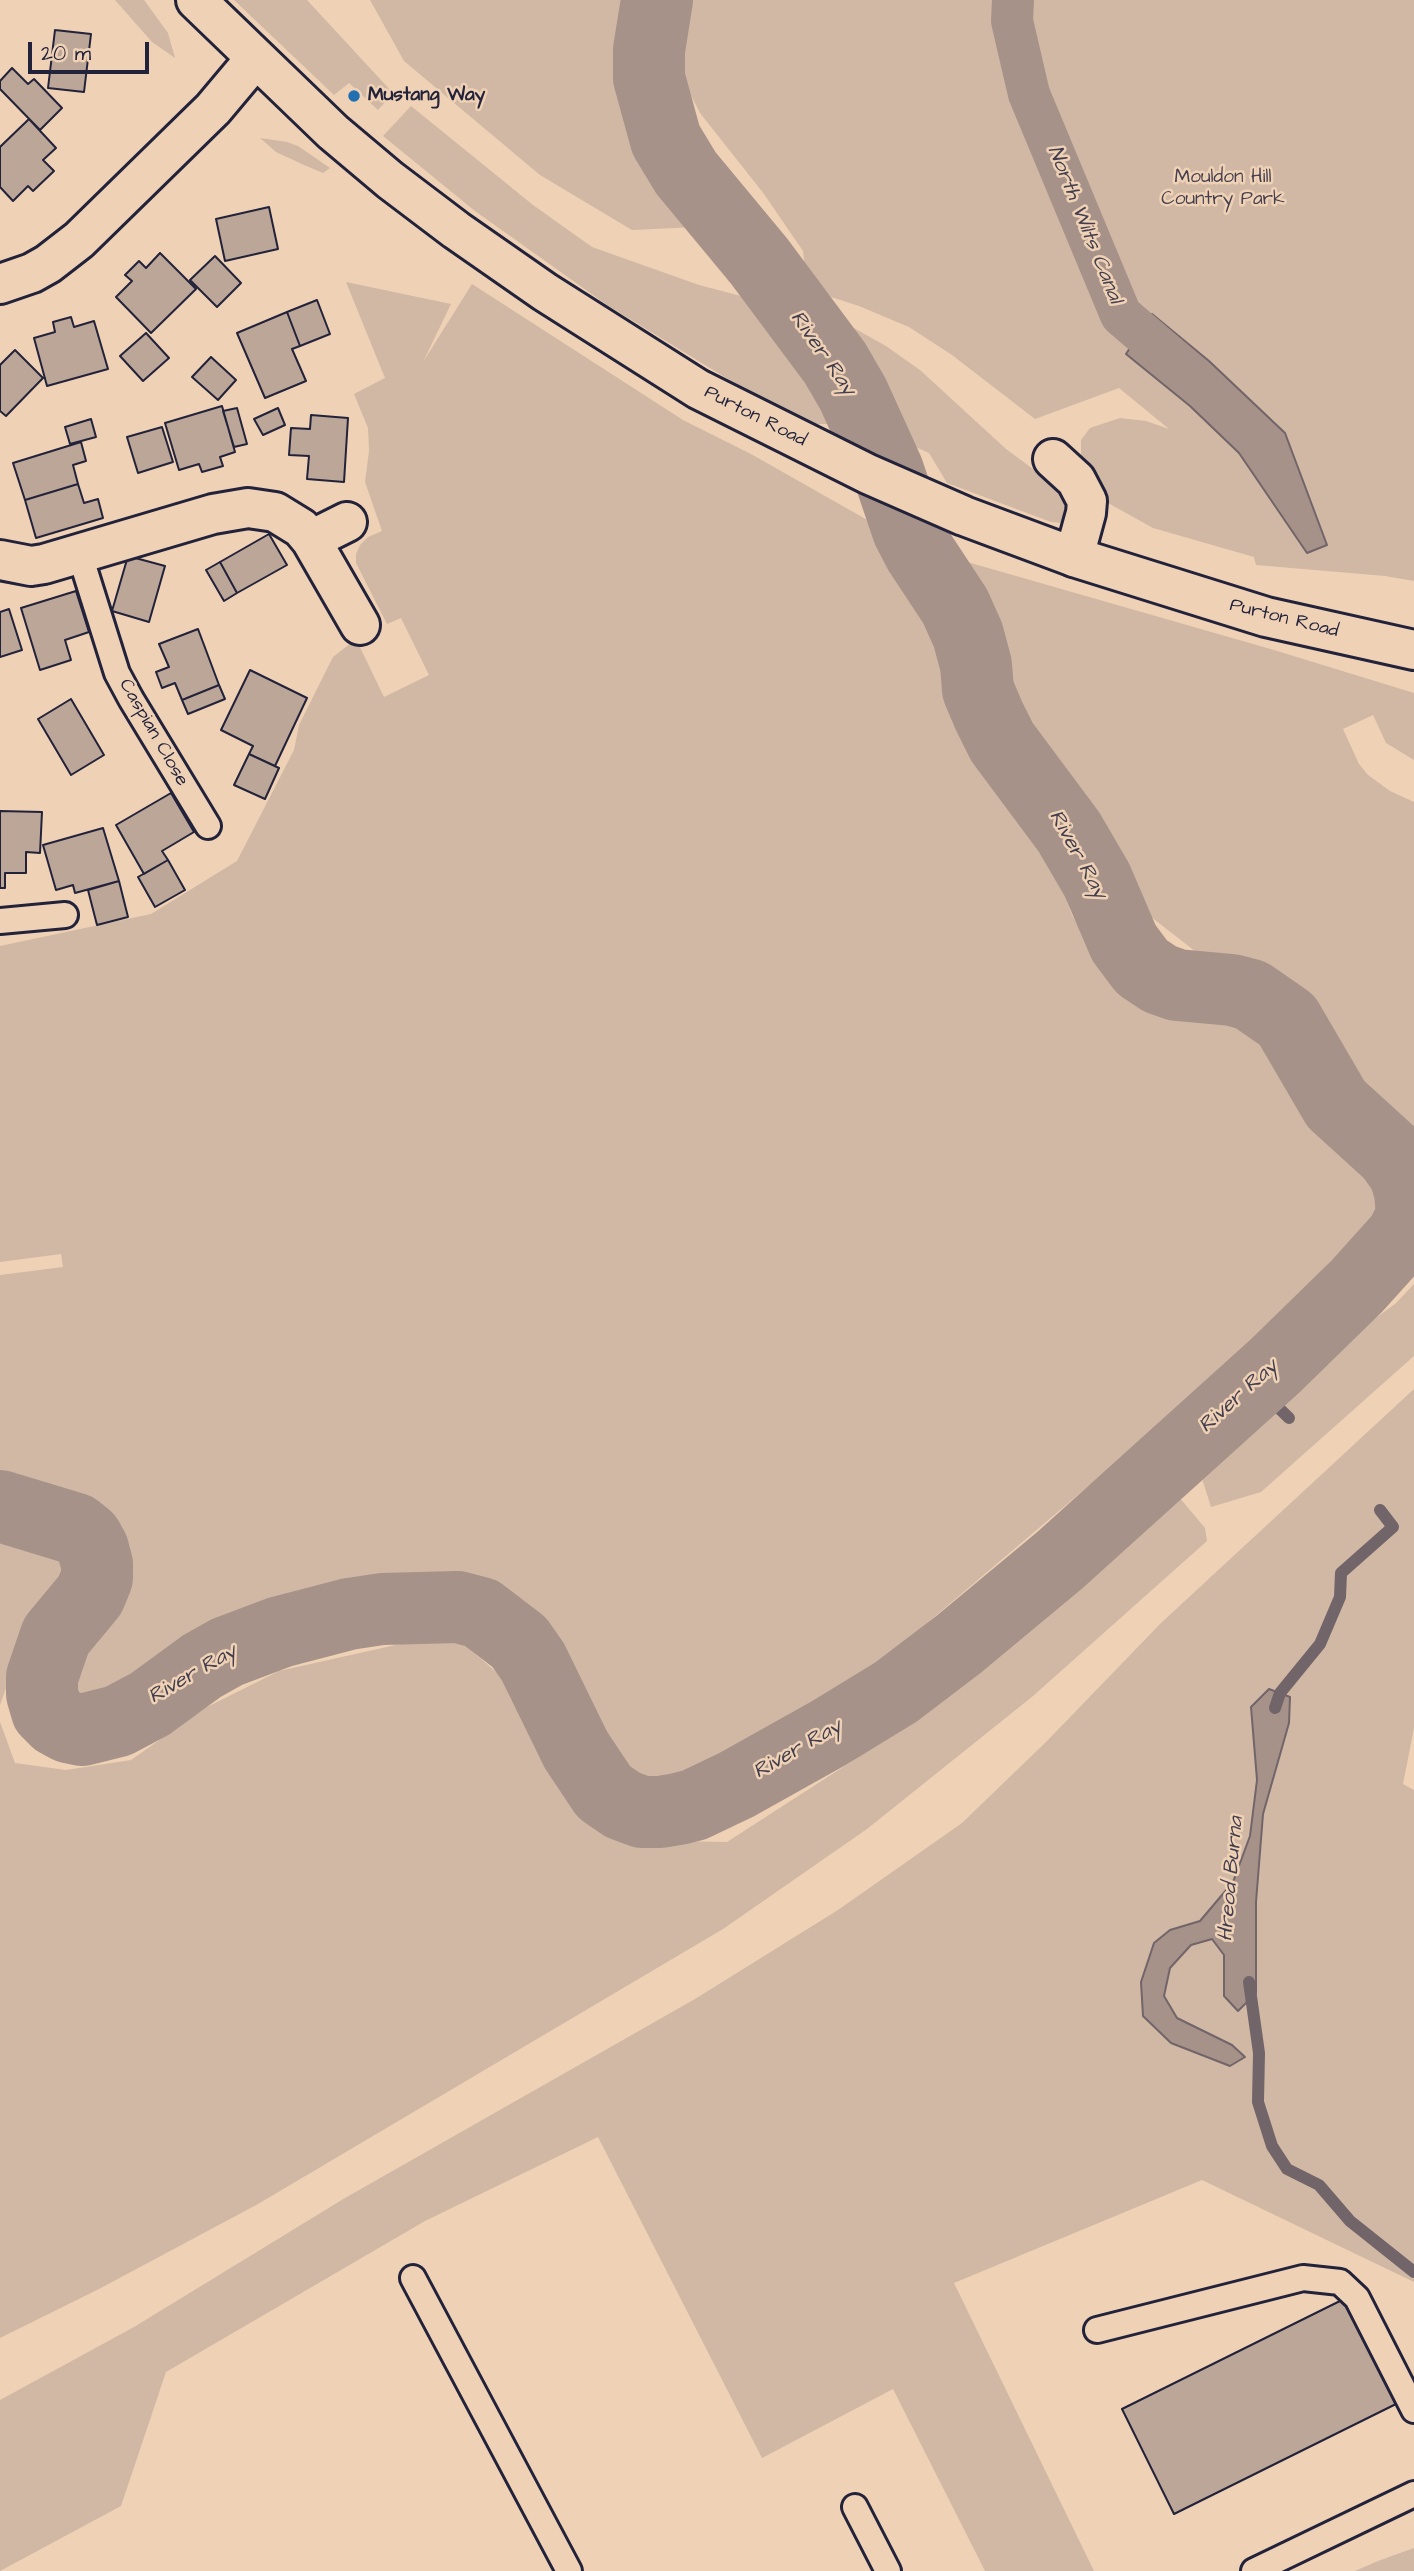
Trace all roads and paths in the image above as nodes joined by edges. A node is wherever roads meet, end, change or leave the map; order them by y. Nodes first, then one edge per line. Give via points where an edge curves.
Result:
1 (196, 0) edge
2 (255, 59) junction
3 (0, 284) edge
4 (1053, 459) dead end
5 (347, 522) dead end
6 (311, 540) junction
7 (80, 555) junction
8 (1074, 557) junction
9 (0, 560) edge
10 (360, 625) dead end
11 (1414, 650) edge
12 (208, 826) dead end
13 (65, 915) dead end
14 (0, 921) edge
15 (413, 2278) dead end
16 (1097, 2329) dead end
17 (1414, 2410) edge
18 (1414, 2494) edge
19 (855, 2507) dead end
20 (569, 2571) edge
21 (888, 2571) edge
22 (1254, 2571) edge

1 - 2 main road, Purton Road
2 - 3 main road via 213,109 79,240 48,264
2 - 8 main road, Purton Road via 333,132 456,230 698,389 868,474
4 - 8 main road via 1076,480 1087,501
5 - 6 main road
6 - 7 main road via 275,512 248,508 213,514
6 - 10 main road
7 - 9 main road via 31,566
7 - 12 lane, Caspian Close via 117,673
8 - 11 main road, Purton Road via 1266,617
13 - 14 lane
15 - 20 lane
16 - 17 lane via 1303,2278 1340,2282 1357,2298
18 - 22 lane
19 - 21 lane

